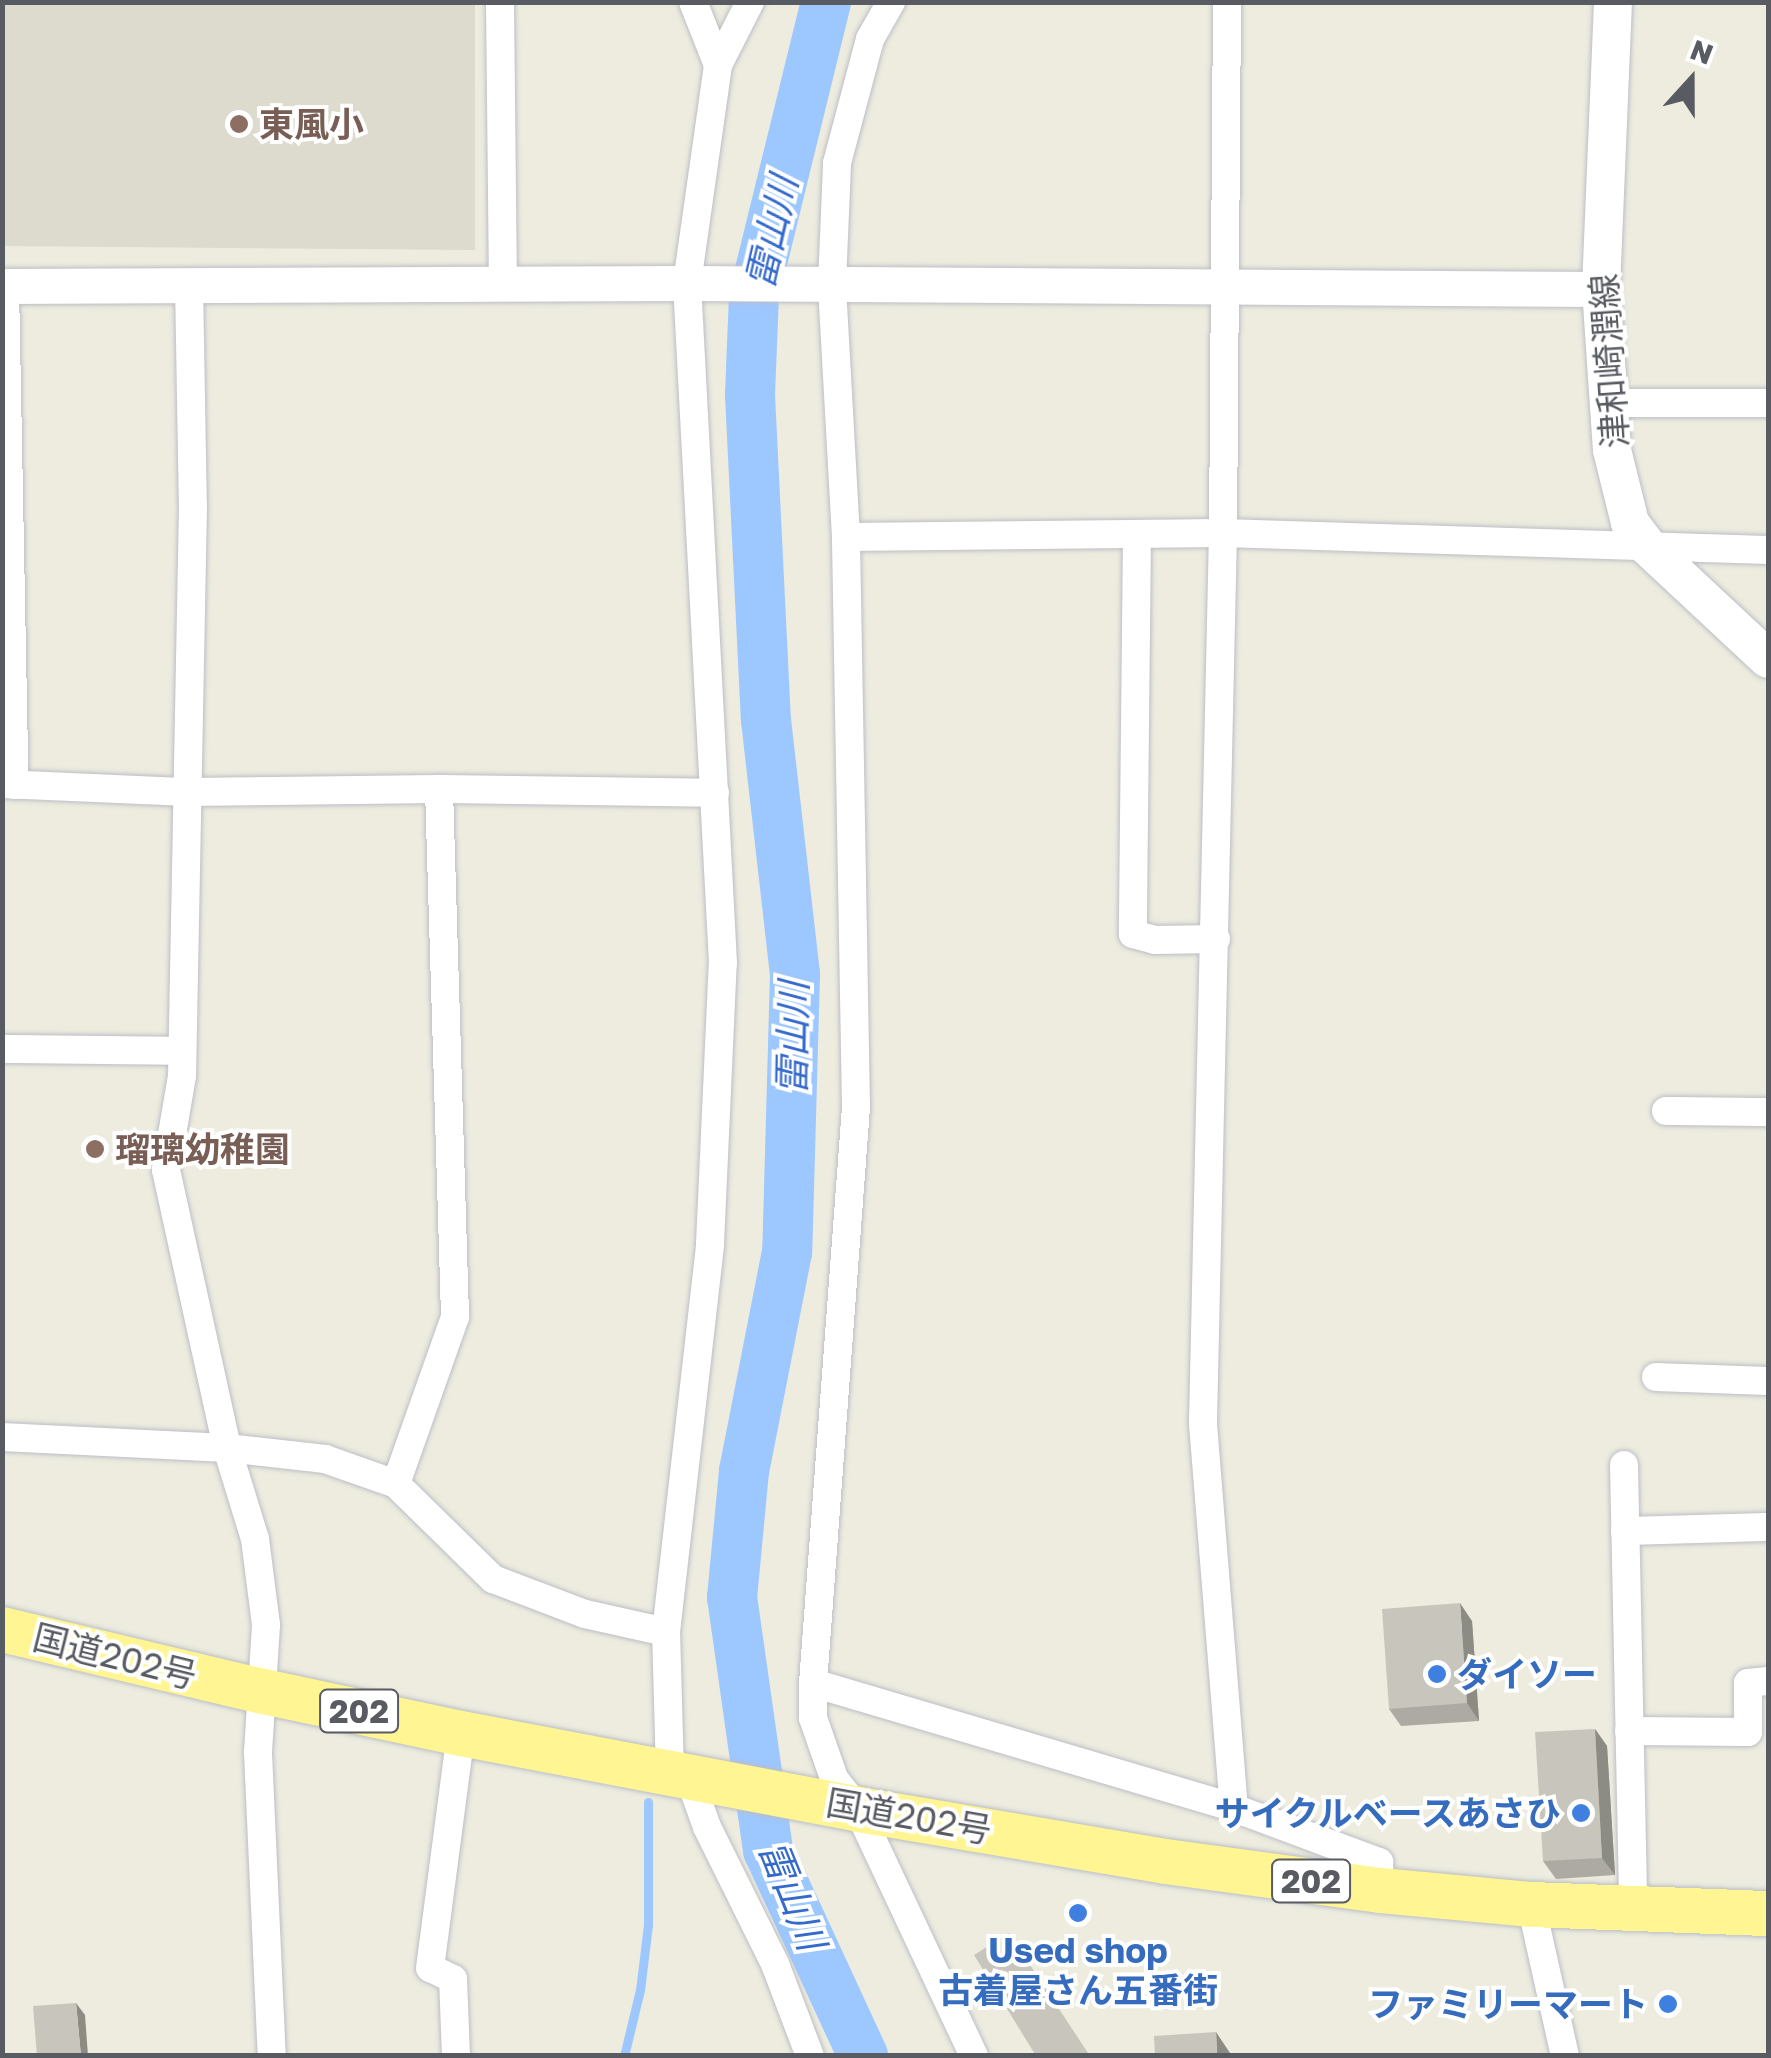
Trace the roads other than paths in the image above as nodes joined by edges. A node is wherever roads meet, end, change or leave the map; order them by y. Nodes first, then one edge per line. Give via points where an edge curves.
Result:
1 (500, 2) edge
2 (693, 2) edge
3 (750, 2) edge
4 (891, 2) edge
5 (1226, 2) edge
6 (1613, 2) edge
7 (718, 65) junction
8 (687, 283) junction
9 (190, 284) junction
10 (832, 284) junction
11 (503, 285) junction
12 (1222, 285) junction
13 (4, 286) edge
14 (1601, 290) junction
15 (1608, 403) junction
16 (1768, 403) edge
17 (1137, 534) junction
18 (1224, 534) junction
19 (846, 538) junction
20 (1648, 547) junction
21 (1768, 550) edge
22 (1768, 660) edge
23 (9, 784) edge
24 (439, 789) junction
25 (188, 792) junction
26 (715, 792) junction
27 (1216, 939) junction
28 (2, 1049) edge
29 (182, 1050) junction
30 (1666, 1111) dead end
31 (1768, 1112) edge
32 (1656, 1377) dead end
33 (1768, 1381) edge
34 (2, 1437) edge
35 (226, 1448) junction
36 (1624, 1465) dead end
37 (396, 1484) junction
38 (1768, 1527) edge
39 (1625, 1531) junction
40 (2, 1629) edge
41 (666, 1632) junction
42 (1768, 1681) edge
43 (813, 1683) junction
44 (263, 1692) junction
45 (461, 1732) junction
46 (1629, 1732) junction
47 (692, 1777) junction
48 (1234, 1808) junction
49 (858, 1809) junction
50 (1380, 1890) junction
51 (1531, 1904) junction
52 (1633, 1908) junction
53 (1768, 1913) edge
54 (272, 2056) edge
55 (456, 2056) edge
56 (810, 2056) edge
57 (974, 2056) edge
58 (1565, 2056) edge

1 - 11 street
2 - 7 street
3 - 7 street
4 - 10 street via 870,39 838,163
5 - 12 street
6 - 14 main road, 津和崎潤線
7 - 8 street
8 - 10 street
8 - 11 street
8 - 26 street
9 - 11 street
9 - 13 street
9 - 25 street
10 - 12 street
10 - 19 street
12 - 14 street
12 - 18 street
13 - 23 street
14 - 15 main road, 津和崎潤線
15 - 16 street
15 - 20 main road, 津和崎潤線 via 1630,523
17 - 18 street
17 - 19 street
17 - 27 street via 1133,934
18 - 20 street
18 - 27 street
19 - 43 street via 856,1107
20 - 21 street
20 - 22 main road, 津和崎潤線
23 - 25 street
24 - 25 street
24 - 26 street
24 - 37 street via 455,1316
25 - 29 street
26 - 41 street via 723,962 719,1106
27 - 48 street via 1203,1424
28 - 29 street
29 - 35 street via 166,1170
30 - 31 street
32 - 33 street
34 - 35 street
35 - 37 street via 325,1459
35 - 44 street via 256,1539 266,1625
36 - 39 street
37 - 41 street via 492,1578 585,1614
38 - 39 street
39 - 46 street
40 - 44 highway, 国道202号 / 202
41 - 47 street
42 - 46 street via 1748,1683 1748,1732
43 - 48 street
43 - 49 street via 812,1718 834,1778
44 - 45 highway, 国道202号 / 202
44 - 54 street via 258,1752
45 - 47 highway, 国道202号 / 202
45 - 55 street via 430,1968 454,1979
46 - 52 street
47 - 49 highway, 国道202号 / 202
47 - 56 street via 707,1827 775,1964
48 - 50 street via 1380,1862
49 - 50 highway, 国道202号 / 202
49 - 57 street
50 - 51 highway, 国道202号 / 202
51 - 52 highway, 国道202号 / 202
51 - 58 street
52 - 53 highway, 国道202号 / 202

